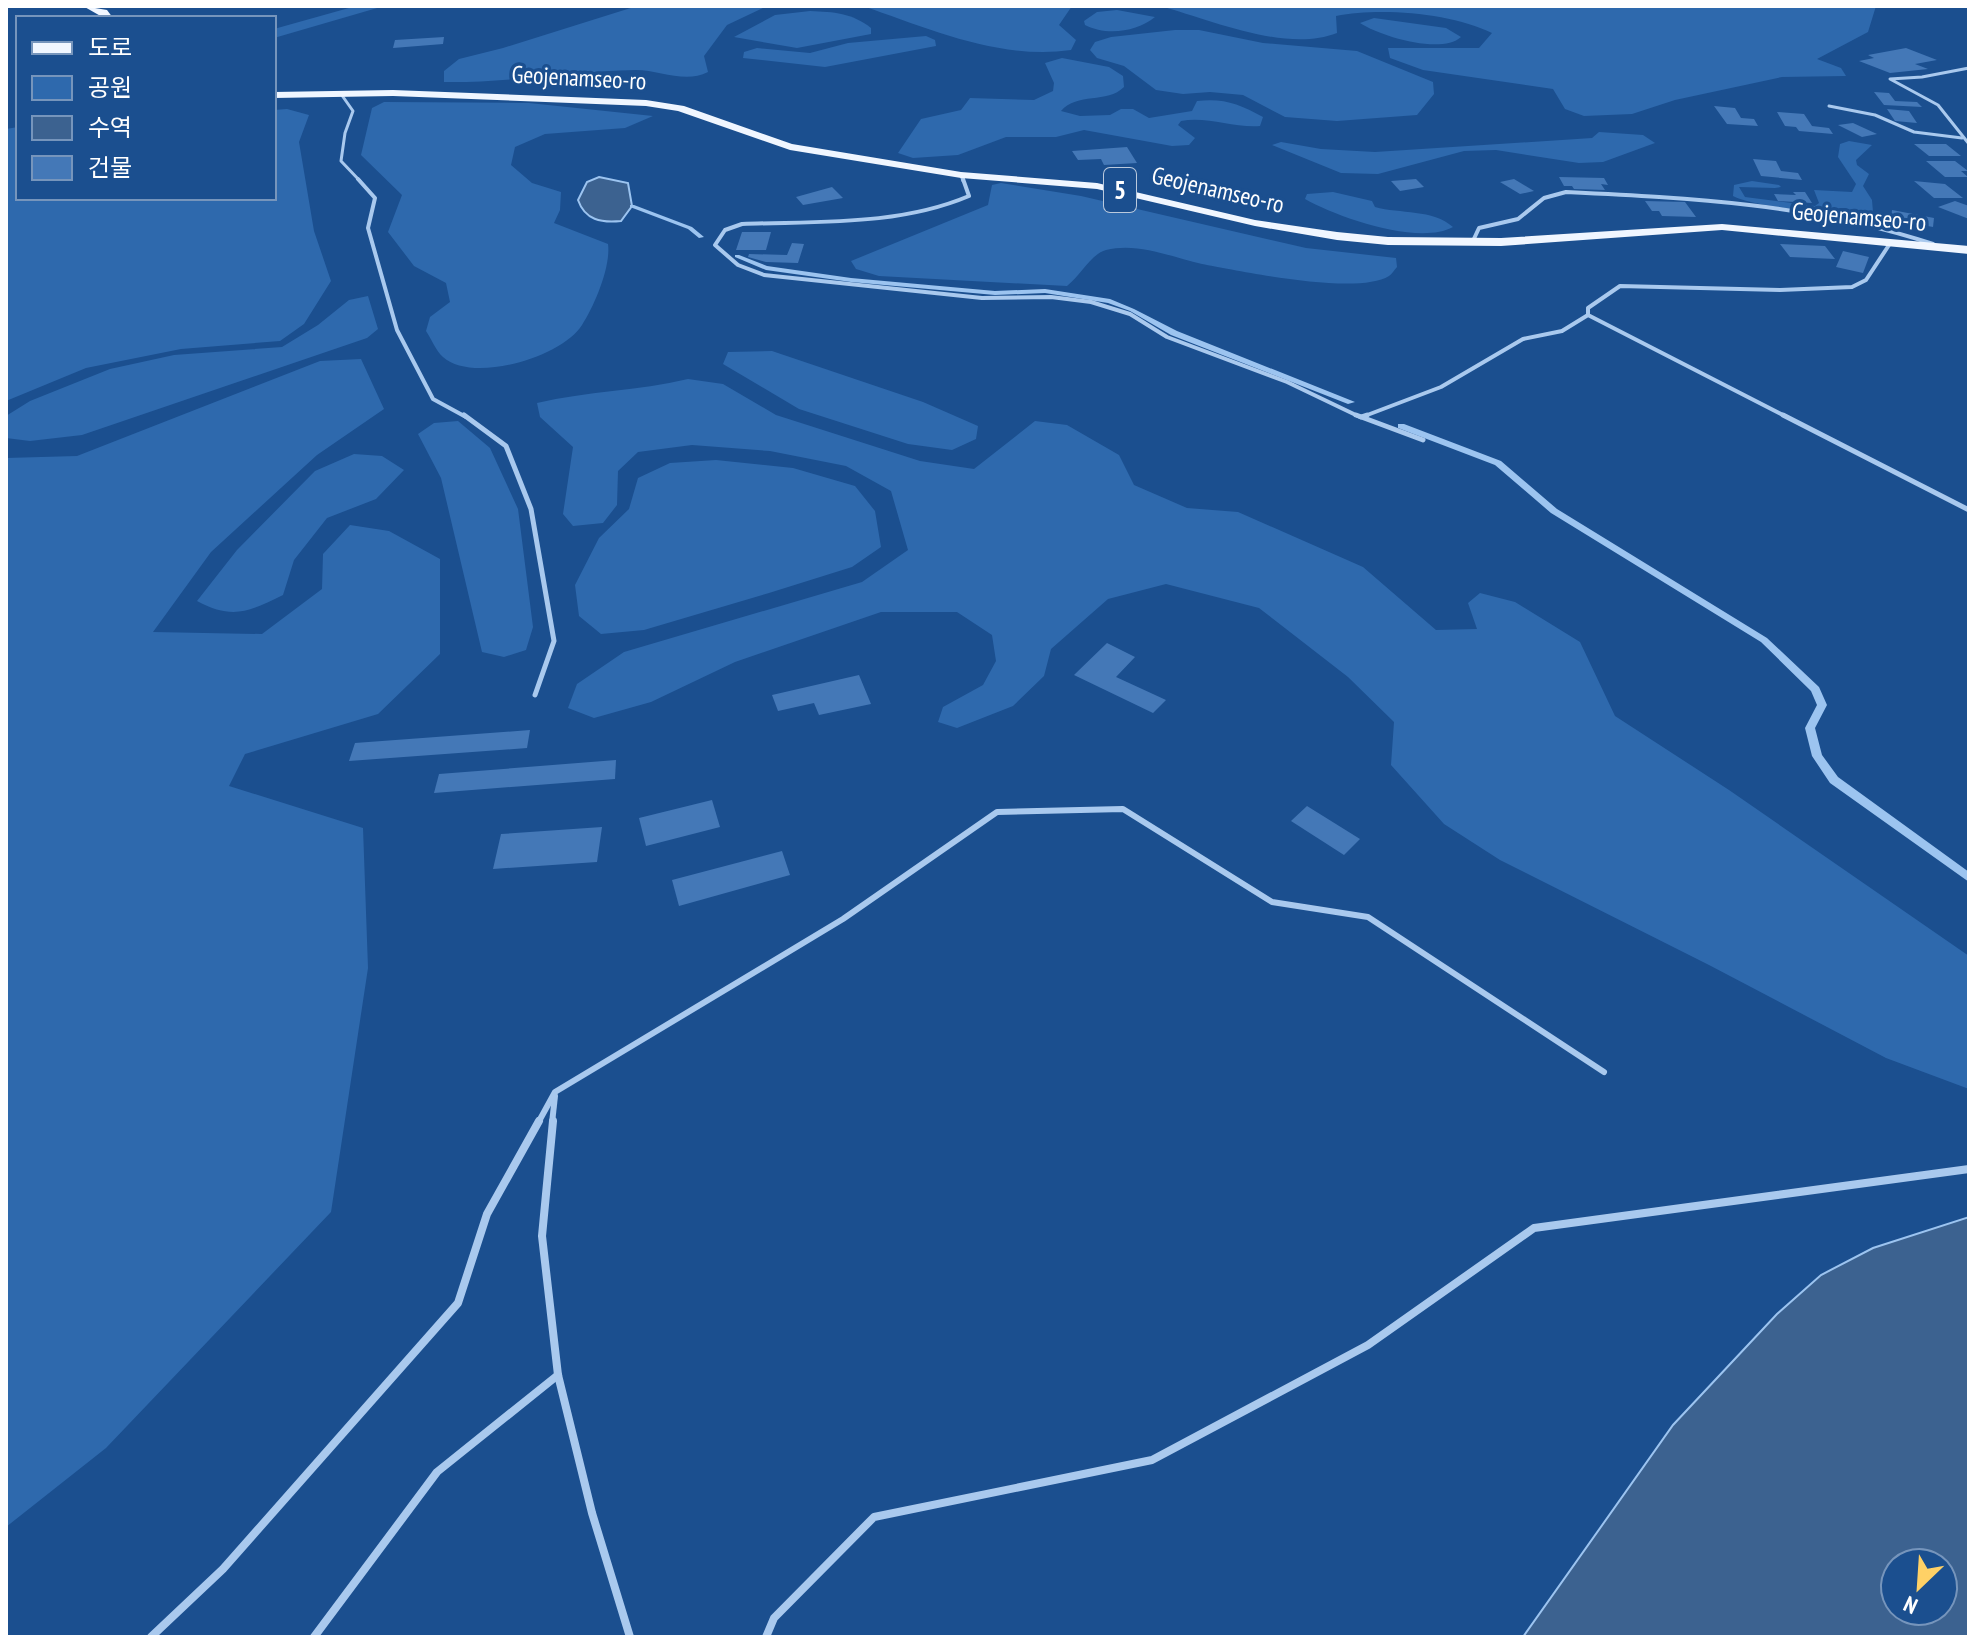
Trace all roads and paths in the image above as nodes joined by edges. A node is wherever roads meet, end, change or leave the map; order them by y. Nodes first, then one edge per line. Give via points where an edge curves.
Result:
1 (87, 6) edge
2 (107, 16) edge
3 (1969, 68) edge
4 (341, 94) junction
5 (276, 95) edge
6 (1829, 106) dead end
7 (1962, 138) junction
8 (1969, 144) edge
9 (961, 175) junction
10 (1891, 242) junction
11 (1472, 243) junction
12 (1940, 247) junction
13 (1969, 250) edge
14 (1588, 315) junction
15 (1361, 417) junction
16 (1423, 440) dead end
17 (1969, 510) edge
18 (535, 695) dead end
19 (1604, 1072) dead end
20 (555, 1092) junction
21 (1969, 1169) edge
22 (558, 1375) junction
23 (151, 1637) edge
24 (314, 1637) edge
25 (630, 1637) edge
26 (766, 1637) edge

1 - 2 main road
3 - 7 lane via 1890,79 1938,105
4 - 5 main road, Geojenamseo-ro / 5
4 - 9 main road, Geojenamseo-ro / 5 via 646,103 680,108 790,147
4 - 18 lane via 353,111 341,161 375,198 368,228 397,330 433,399 506,446 531,509 554,641
6 - 7 lane via 1875,115 1914,132
7 - 8 lane
9 - 11 main road, Geojenamseo-ro / 5 via 1097,186 1337,236
9 - 15 lane via 969,196 955,204 870,217 742,224 725,230 715,245 738,265 764,275 982,298 1091,302 1130,314 1167,337 1287,382
10 - 11 main road, Geojenamseo-ro / 5 via 1722,227
10 - 12 main road, Geojenamseo-ro / 5
10 - 14 lane via 1866,280 1852,287 1620,286 1588,308
11 - 12 lane via 1479,228 1518,219 1544,198 1566,192 1736,202 1888,227
12 - 13 main road, Geojenamseo-ro / 5
14 - 15 lane via 1562,331 1523,339 1441,387
14 - 17 lane
15 - 16 lane
19 - 20 lane via 1368,917 1272,902 1123,809 997,812 843,919
20 - 22 lane via 542,1236
20 - 23 lane via 487,1214 458,1303 223,1569
21 - 26 lane via 1534,1228 1368,1345 1152,1460 874,1517 774,1618
22 - 24 lane via 437,1472
22 - 25 lane

